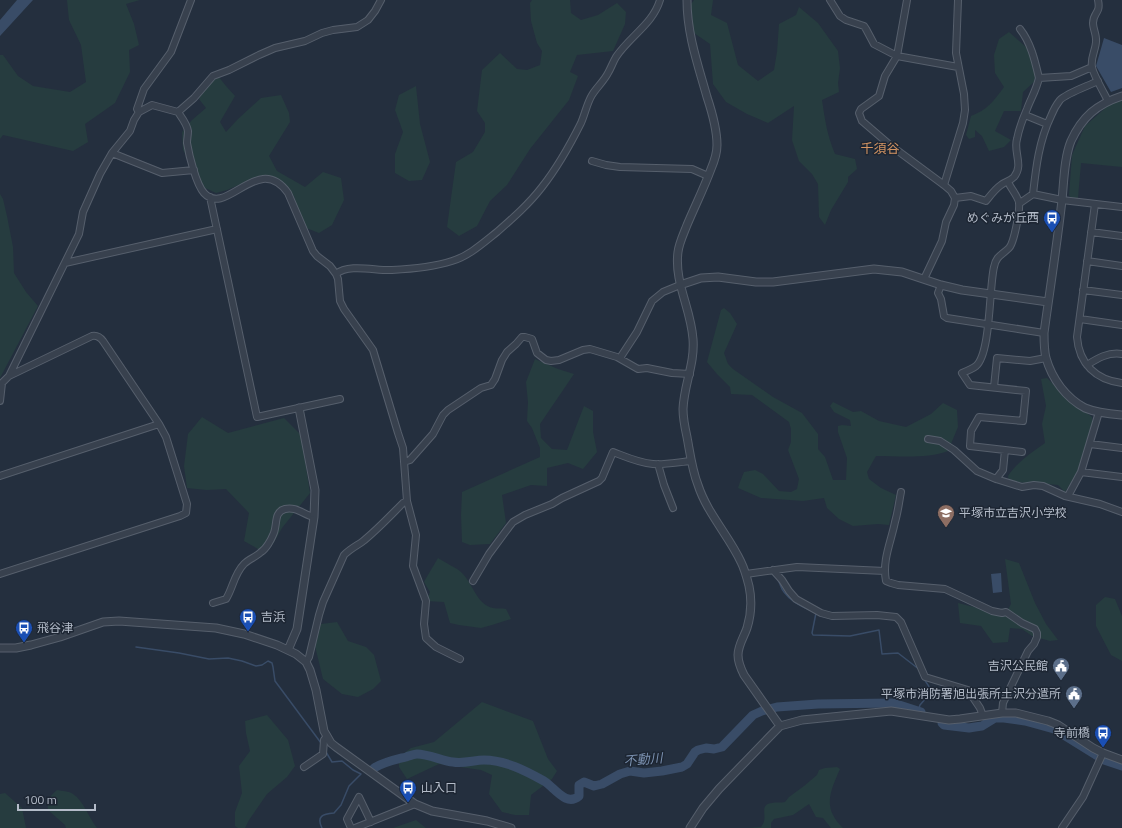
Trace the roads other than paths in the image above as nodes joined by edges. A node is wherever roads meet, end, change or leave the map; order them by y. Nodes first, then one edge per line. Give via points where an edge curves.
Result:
1 (191, 0) edge
2 (381, 0) edge
3 (660, 0) edge
4 (687, 0) edge
5 (830, 0) edge
6 (907, 0) edge
7 (958, 0) edge
8 (1098, 0) edge
9 (1020, 29) dead end
10 (897, 56) junction
11 (958, 67) junction
12 (1092, 67) junction
13 (1039, 78) junction
14 (1098, 81) junction
15 (1122, 96) edge
16 (140, 100) junction
17 (1108, 101) junction
18 (152, 105) junction
19 (139, 112) junction
20 (178, 112) junction
21 (1025, 116) junction
22 (1048, 124) junction
23 (112, 153) junction
24 (592, 161) dead end
25 (194, 170) junction
26 (708, 176) junction
27 (1008, 182) junction
28 (944, 185) junction
29 (1033, 194) junction
30 (210, 196) junction
31 (955, 198) junction
32 (1062, 200) junction
33 (1020, 203) junction
34 (1095, 204) junction
35 (1122, 207) edge
36 (217, 229) junction
37 (1091, 232) junction
38 (1122, 236) edge
39 (1087, 261) junction
40 (65, 263) junction
41 (1122, 266) edge
42 (336, 274) junction
43 (924, 279) junction
44 (680, 285) junction
45 (941, 285) junction
46 (1083, 290) junction
47 (990, 294) junction
48 (1122, 295) edge
49 (1048, 302) junction
50 (1080, 319) junction
51 (988, 325) junction
52 (1122, 325) edge
53 (1044, 333) junction
54 (1122, 354) edge
55 (620, 358) junction
56 (1046, 358) junction
57 (1087, 365) junction
58 (690, 374) junction
59 (10, 376) junction
60 (1122, 383) edge
61 (994, 387) junction
62 (340, 399) dead end
63 (0, 401) edge
64 (300, 408) junction
65 (1099, 412) junction
66 (1122, 415) edge
67 (159, 424) junction
68 (928, 439) dead end
69 (1090, 444) junction
70 (1122, 448) edge
71 (1005, 450) junction
72 (1022, 452) dead end
73 (691, 461) junction
74 (404, 462) junction
75 (658, 464) junction
76 (1081, 472) junction
77 (0, 476) edge
78 (1122, 477) edge
79 (996, 479) junction
80 (901, 492) dead end
81 (1068, 496) junction
82 (407, 501) junction
83 (673, 508) dead end
84 (1122, 512) edge
85 (314, 517) junction
86 (773, 570) junction
87 (885, 571) junction
88 (0, 574) edge
89 (746, 574) junction
90 (473, 581) dead end
91 (213, 604) dead end
92 (0, 648) edge
93 (288, 650) junction
94 (460, 659) dead end
95 (306, 662) junction
96 (1002, 712) junction
97 (983, 716) junction
98 (780, 726) junction
99 (327, 736) junction
100 (1103, 753) junction
101 (1122, 760) edge
102 (304, 767) dead end
103 (415, 804) junction
104 (371, 822) junction
105 (351, 828) edge
106 (355, 828) edge
107 (510, 828) edge
108 (690, 828) edge
109 (1062, 828) edge

1 - 16 street via 171,52 147,84
2 - 20 street via 368,20 357,27 333,30 305,42 275,48 213,76
3 - 42 street via 652,18 616,57 592,94 581,122 542,187 515,216 474,250 453,261 419,268 382,271 347,269
4 - 26 street via 691,41 716,133 717,147
5 - 10 street via 840,16 864,26 874,44
6 - 10 street
7 - 11 street
8 - 12 street via 1099,11 1094,16 1093,24 1096,40
9 - 13 street via 1030,47
10 - 11 street
10 - 28 street via 879,96 861,109 860,118 890,145
11 - 28 street via 965,110
12 - 13 street via 1071,76
12 - 14 street
13 - 21 street
14 - 17 street
14 - 22 street via 1060,101
15 - 17 street
16 - 18 street
16 - 19 street via 137,109
17 - 32 street via 1087,116 1072,140 1068,150
18 - 19 street
18 - 20 street
19 - 23 street via 130,131
20 - 25 street via 188,132 187,143
21 - 22 street
21 - 27 street via 1016,140 1018,169
22 - 29 street via 1040,146
23 - 25 street via 162,173
23 - 40 street via 83,212 80,234
24 - 26 street via 620,167 692,169
25 - 30 street via 200,189
26 - 44 street via 678,252
27 - 31 street via 1000,186 986,201 971,196
27 - 33 street
28 - 31 street
29 - 32 street
29 - 33 street
30 - 36 street
30 - 42 street via 228,196 252,181 263,178 277,181 288,193 313,251
31 - 43 street via 942,241
32 - 34 street
32 - 49 street
33 - 47 street via 1010,247 1001,253 994,266
34 - 35 street
34 - 37 street
36 - 40 street
36 - 64 street via 257,417
37 - 38 street
37 - 39 street
39 - 41 street
39 - 46 street
40 - 59 street
42 - 74 street via 340,301 373,350 403,448
43 - 44 street via 902,272 874,269 773,282 701,278
43 - 45 street
44 - 55 street via 663,292 652,301 637,332
44 - 58 street via 693,337 694,351
45 - 47 street
45 - 51 street via 938,293 944,316
46 - 48 street
46 - 50 street
47 - 49 street
47 - 51 street
49 - 53 street
50 - 52 street
50 - 57 street via 1078,347
51 - 53 street
51 - 61 street via 980,360 977,365 962,373 970,386
53 - 56 street
54 - 57 street via 1107,354
55 - 58 street via 638,369
55 - 74 street via 590,349 559,360 546,360 538,353 532,339 522,337 507,352 490,385 481,388 448,410 433,434 410,460
56 - 61 street via 1030,361 997,358
56 - 65 street via 1063,391 1086,408
57 - 60 street via 1092,372 1103,378
58 - 73 street via 683,410
59 - 63 street via 2,383
59 - 67 street via 96,335 103,341
61 - 71 street via 1026,391 1023,421 979,417 971,431 970,446
62 - 64 street
64 - 85 street via 315,490
65 - 66 street
65 - 69 street
67 - 77 street
67 - 88 street via 166,437 187,504 186,513
68 - 79 street via 940,441 977,471
69 - 70 street
69 - 76 street
71 - 72 street
71 - 79 street via 1003,470
73 - 75 street
73 - 89 street via 698,488
74 - 82 street
75 - 83 street
75 - 90 street via 645,463 613,452 599,481 514,522 489,554
76 - 78 street
76 - 81 street
79 - 81 street via 1022,487 1042,486
80 - 87 street
81 - 84 street
82 - 94 street via 416,535 414,566 426,601 426,638 436,647
82 - 95 street via 344,555 323,602
85 - 91 street via 292,508 281,511 277,515 274,534 263,552 244,564 237,573 226,599
85 - 93 street via 297,629
86 - 87 street via 797,567
86 - 89 street
86 - 97 street via 796,599 821,613 832,616 896,617 925,677 968,690
87 - 96 street via 886,581 891,583 944,589 992,611 1006,612 1035,629 1038,637 1028,650 1003,703
89 - 98 street via 751,605 740,643 740,668
92 - 93 street via 31,645 103,622 119,621 216,628 244,634
93 - 95 street
95 - 99 street via 314,679
96 - 97 street
96 - 100 street via 1048,721
97 - 98 street via 949,720 891,711 804,720
98 - 108 street via 707,803
99 - 102 street via 324,740 323,754
99 - 103 street via 336,747
100 - 101 street
100 - 109 street via 1083,797
103 - 104 street
103 - 107 street via 432,811
104 - 105 street via 359,797 347,819
104 - 106 street

